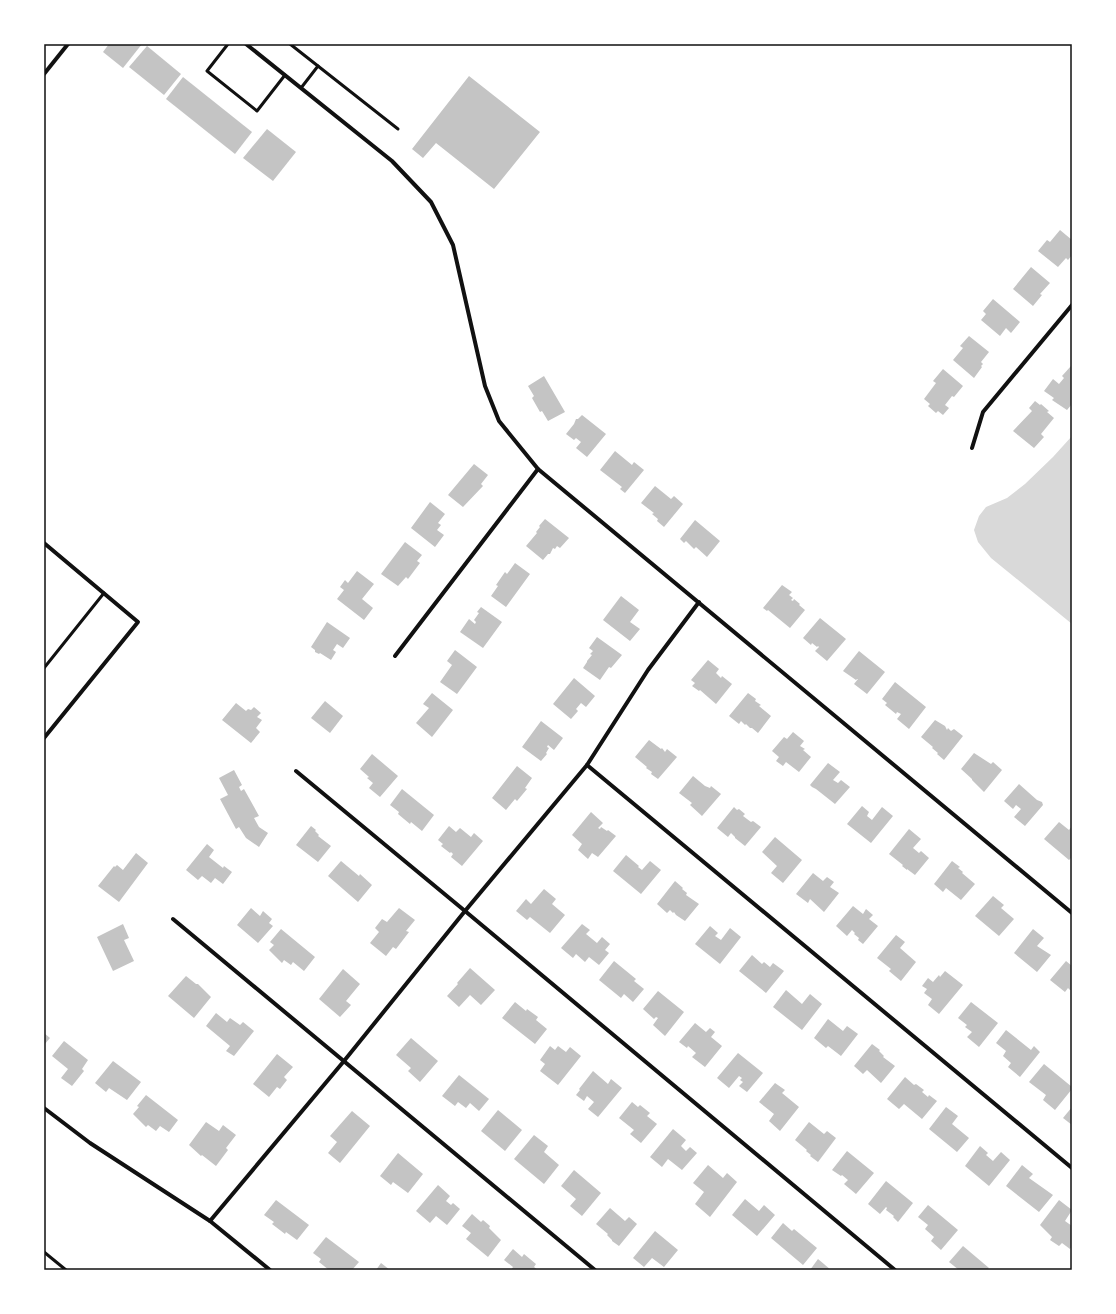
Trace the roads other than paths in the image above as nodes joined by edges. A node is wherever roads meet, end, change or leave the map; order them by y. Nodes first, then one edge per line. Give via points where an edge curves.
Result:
1 (68, 44) edge
2 (228, 44) edge
3 (246, 44) edge
4 (290, 44) edge
5 (318, 66) junction
6 (44, 74) edge
7 (285, 75) junction
8 (301, 88) junction
9 (398, 129) dead end
10 (1072, 305) edge
11 (972, 448) dead end
12 (538, 469) junction
13 (44, 543) edge
14 (104, 593) junction
15 (699, 602) junction
16 (394, 656) dead end
17 (44, 668) edge
18 (44, 738) edge
19 (587, 765) junction
20 (296, 771) dead end
21 (466, 911) junction
22 (1072, 913) edge
23 (173, 919) dead end
24 (344, 1061) junction
25 (44, 1108) edge
26 (1072, 1168) edge
27 (210, 1221) junction
28 (44, 1252) edge
29 (66, 1270) edge
30 (270, 1270) edge
31 (595, 1270) edge
32 (895, 1270) edge

1 - 6 street
2 - 7 lane via 207,71 257,111
3 - 7 street
4 - 5 lane
5 - 8 lane
5 - 9 lane
7 - 8 street
8 - 12 street via 392,161 431,202 453,245 485,386 499,420
10 - 11 street via 983,412
12 - 15 street
12 - 16 street
13 - 14 street
14 - 17 lane
14 - 18 street via 138,622
15 - 19 street via 648,670
15 - 22 street
19 - 21 street
19 - 26 street
20 - 21 street
21 - 24 street
21 - 32 street
23 - 24 street
24 - 27 street
24 - 31 street
25 - 27 street via 90,1143
27 - 30 street
28 - 29 lane

